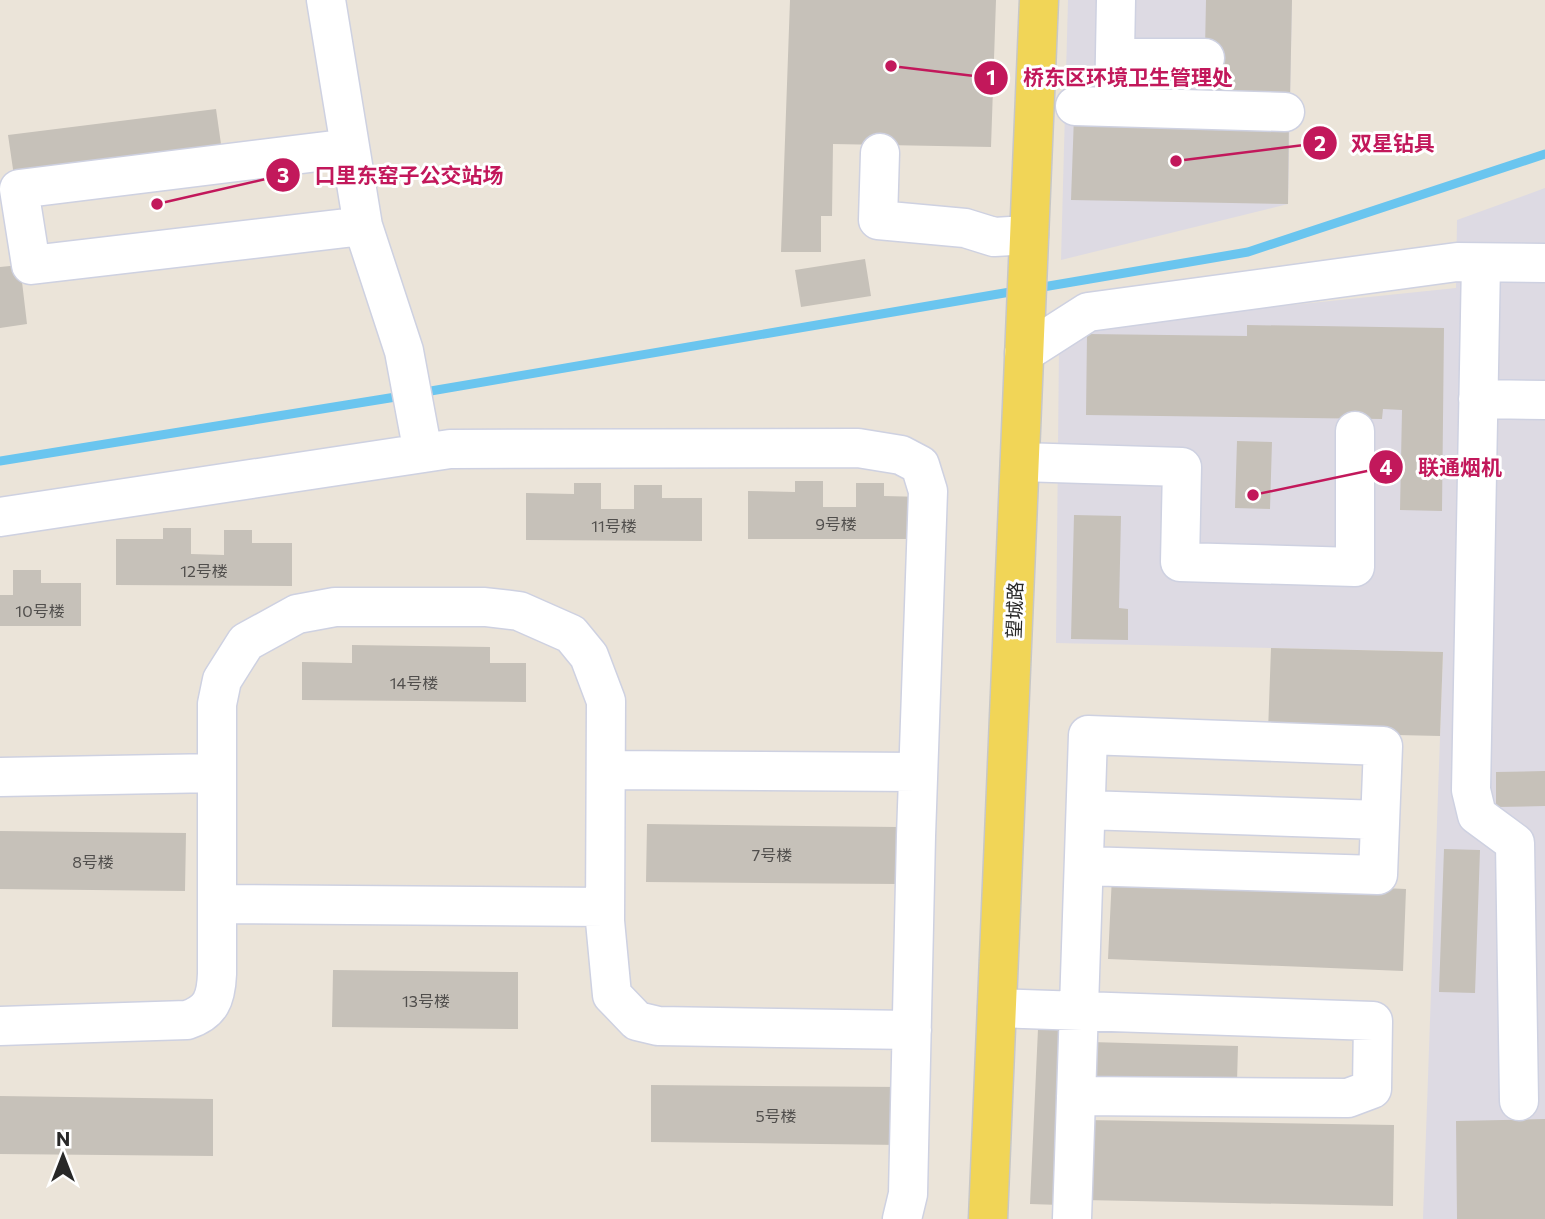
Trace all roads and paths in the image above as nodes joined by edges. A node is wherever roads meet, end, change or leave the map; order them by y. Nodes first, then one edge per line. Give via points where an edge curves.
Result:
1 (326, 0) edge
2 (1039, 0) edge
3 (1116, 0) edge
4 (1115, 58) junction
5 (1205, 58) dead end
6 (1075, 106) dead end
7 (1114, 107) junction
8 (1285, 111) dead end
9 (350, 148) junction
10 (880, 153) dead end
11 (363, 226) junction
12 (1029, 237) junction
13 (1469, 262) junction
14 (1545, 263) edge
15 (1025, 339) junction
16 (1478, 399) junction
17 (1545, 400) edge
18 (1355, 431) dead end
19 (420, 442) junction
20 (1020, 462) junction
21 (0, 517) edge
22 (607, 770) junction
23 (918, 772) junction
24 (217, 773) junction
25 (0, 777) edge
26 (1086, 810) junction
27 (1380, 820) junction
28 (1084, 866) junction
29 (217, 904) junction
30 (605, 907) junction
31 (997, 1008) junction
32 (1079, 1013) junction
33 (0, 1026) edge
34 (912, 1030) junction
35 (1076, 1096) junction
36 (1520, 1101) dead end
37 (902, 1219) edge
38 (988, 1219) edge
39 (1072, 1219) edge

1 - 9 street
2 - 12 main road, 望城路
3 - 4 street
4 - 5 street
4 - 7 street
6 - 7 street
7 - 8 street
9 - 11 street
9 - 11 street via 19,189 31,265
10 - 12 street via 878,220 965,228 994,237
11 - 19 street via 404,351
12 - 15 main road, 望城路
13 - 14 street
13 - 15 street via 1088,312
13 - 16 street
15 - 20 main road, 望城路
16 - 17 street
16 - 36 street via 1471,790 1477,815 1516,843
18 - 20 street via 1355,567 1180,562 1182,467
19 - 21 street
19 - 23 street via 450,449 858,448 901,455 920,465 928,491
20 - 31 main road, 望城路
22 - 23 street
22 - 24 street via 608,728 600,678 571,634 519,611 349,607 297,614 246,642 222,680 217,704
22 - 30 street
23 - 34 street
24 - 25 street
24 - 29 street
26 - 27 street
26 - 27 street via 1088,735 1383,746
26 - 28 street
27 - 28 street via 1378,875
28 - 32 street
29 - 30 street
29 - 33 street via 216,993 202,1015 187,1020
30 - 34 street via 612,995 637,1021 658,1026
31 - 32 street
31 - 38 main road, 望城路
32 - 35 street
32 - 35 street via 1373,1021 1372,1089 1348,1098
34 - 37 street via 908,1195
35 - 39 street

